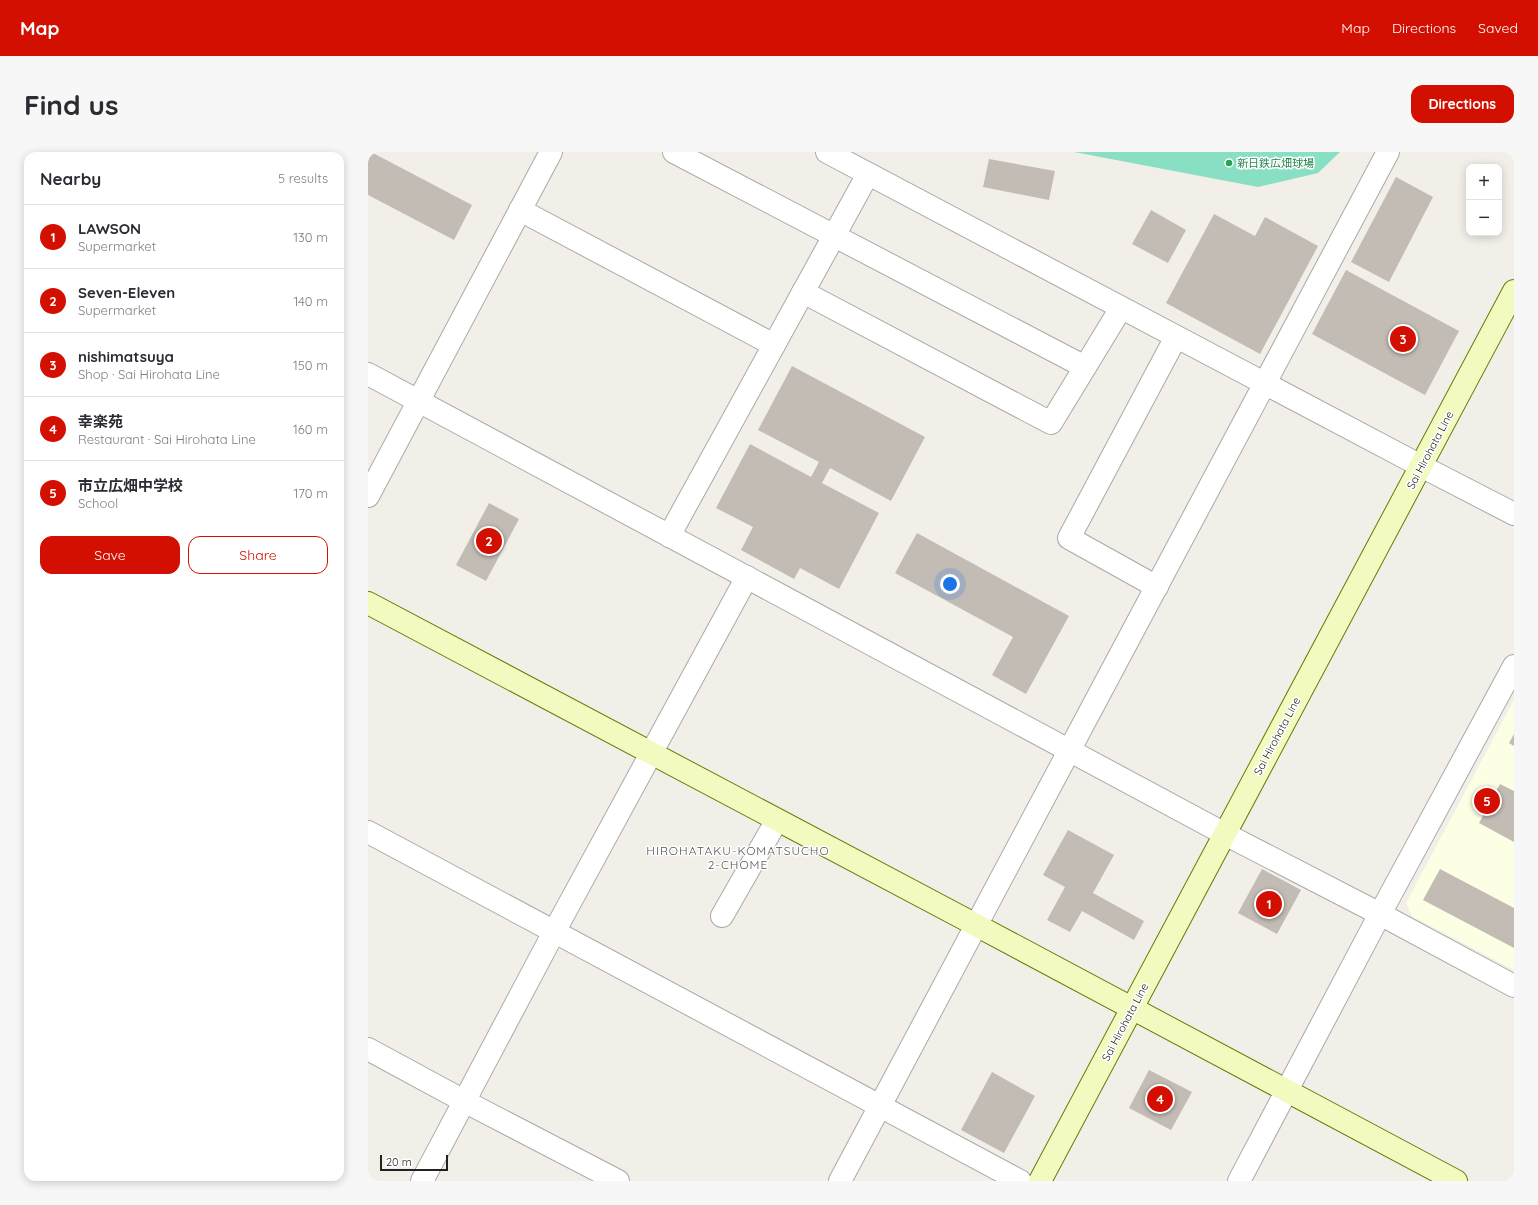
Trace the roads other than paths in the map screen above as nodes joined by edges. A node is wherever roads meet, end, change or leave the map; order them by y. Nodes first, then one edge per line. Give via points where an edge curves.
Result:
1 (551, 152) edge
2 (674, 152) edge
3 (827, 152) edge
4 (1388, 152) edge
5 (868, 174) junction
6 (520, 210) junction
7 (834, 236) junction
8 (1514, 291) edge
9 (803, 292) junction
10 (1121, 308) junction
11 (1176, 337) junction
12 (774, 345) junction
13 (1085, 367) junction
14 (368, 374) edge
15 (1265, 384) junction
16 (419, 401) junction
17 (1421, 466) junction
18 (368, 496) edge
19 (1514, 514) edge
20 (669, 536) junction
21 (747, 577) junction
22 (1157, 587) junction
23 (368, 603) edge
24 (1514, 666) edge
25 (1069, 751) junction
26 (650, 753) junction
27 (777, 820) junction
28 (368, 832) edge
29 (1226, 834) junction
30 (1380, 914) junction
31 (722, 916) dead end
32 (976, 925) junction
33 (554, 932) junction
34 (1514, 986) edge
35 (1133, 1009) junction
36 (368, 1049) edge
37 (1286, 1091) junction
38 (464, 1101) junction
39 (880, 1106) junction
40 (422, 1181) edge
41 (618, 1181) edge
42 (840, 1181) edge
43 (1020, 1181) edge
44 (1040, 1181) edge
45 (1238, 1181) edge
46 (1456, 1181) edge

1 - 6 street
2 - 7 street
3 - 5 street
4 - 15 street
5 - 7 street
5 - 10 street
6 - 12 street
6 - 16 street
7 - 9 street
7 - 13 street
8 - 17 street, Sai Hirohata Line
9 - 12 street
9 - 13 street via 1051,423
10 - 11 street
10 - 13 street
11 - 15 street
11 - 22 street via 1069,538
12 - 20 street
14 - 16 street
15 - 17 street
15 - 22 street
16 - 18 street
16 - 20 street
17 - 19 street
17 - 29 street, Sai Hirohata Line
20 - 21 street
21 - 25 street
21 - 26 street
22 - 25 street
23 - 26 street
24 - 30 street
25 - 29 street
25 - 32 street
26 - 27 street
26 - 33 street
27 - 31 street
27 - 32 street
28 - 33 street
29 - 30 street
29 - 35 street, Sai Hirohata Line
30 - 34 street
30 - 37 street
32 - 35 street
32 - 39 street
33 - 38 street
33 - 39 street
35 - 37 street
35 - 44 street, Sai Hirohata Line
36 - 38 street
37 - 45 street
37 - 46 street
38 - 40 street
38 - 41 street
39 - 42 street
39 - 43 street

